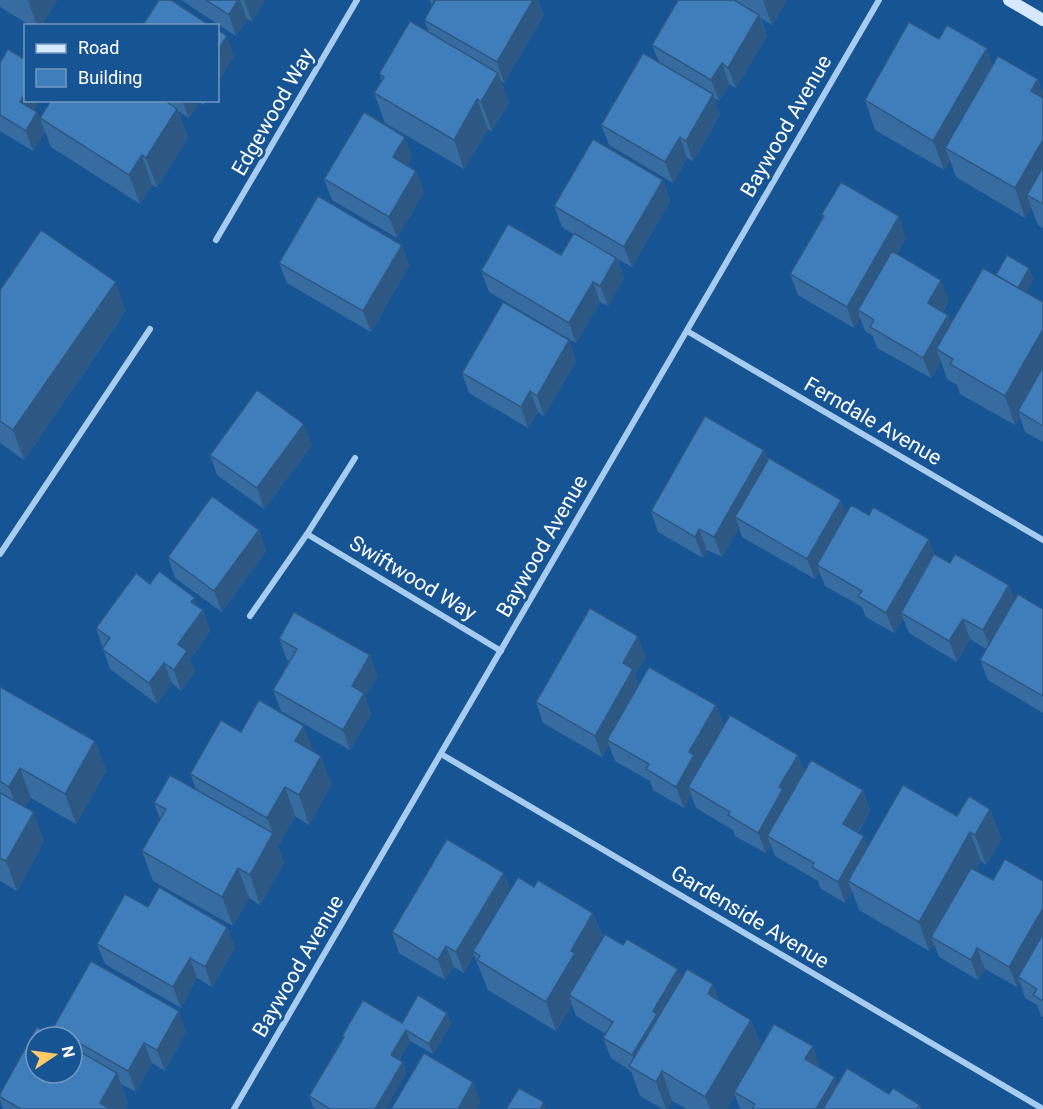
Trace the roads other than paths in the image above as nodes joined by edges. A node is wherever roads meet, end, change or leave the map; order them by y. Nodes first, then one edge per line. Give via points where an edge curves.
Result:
1 (357, 0) edge
2 (879, 0) edge
3 (1009, 0) edge
4 (1043, 20) edge
5 (216, 240) dead end
6 (150, 329) dead end
7 (687, 331) junction
8 (355, 458) dead end
9 (308, 534) junction
10 (1043, 540) edge
11 (0, 554) edge
12 (250, 616) dead end
13 (501, 651) junction
14 (441, 754) junction
15 (234, 1109) edge
16 (1043, 1109) edge

1 - 5 street, Edgewood Way
2 - 7 street, Baywood Avenue
3 - 4 street
6 - 11 street
7 - 10 street, Ferndale Avenue
7 - 13 street, Baywood Avenue
8 - 9 street
9 - 12 street
9 - 13 street, Swiftwood Way
13 - 14 street, Baywood Avenue
14 - 15 street, Baywood Avenue
14 - 16 street, Gardenside Avenue

